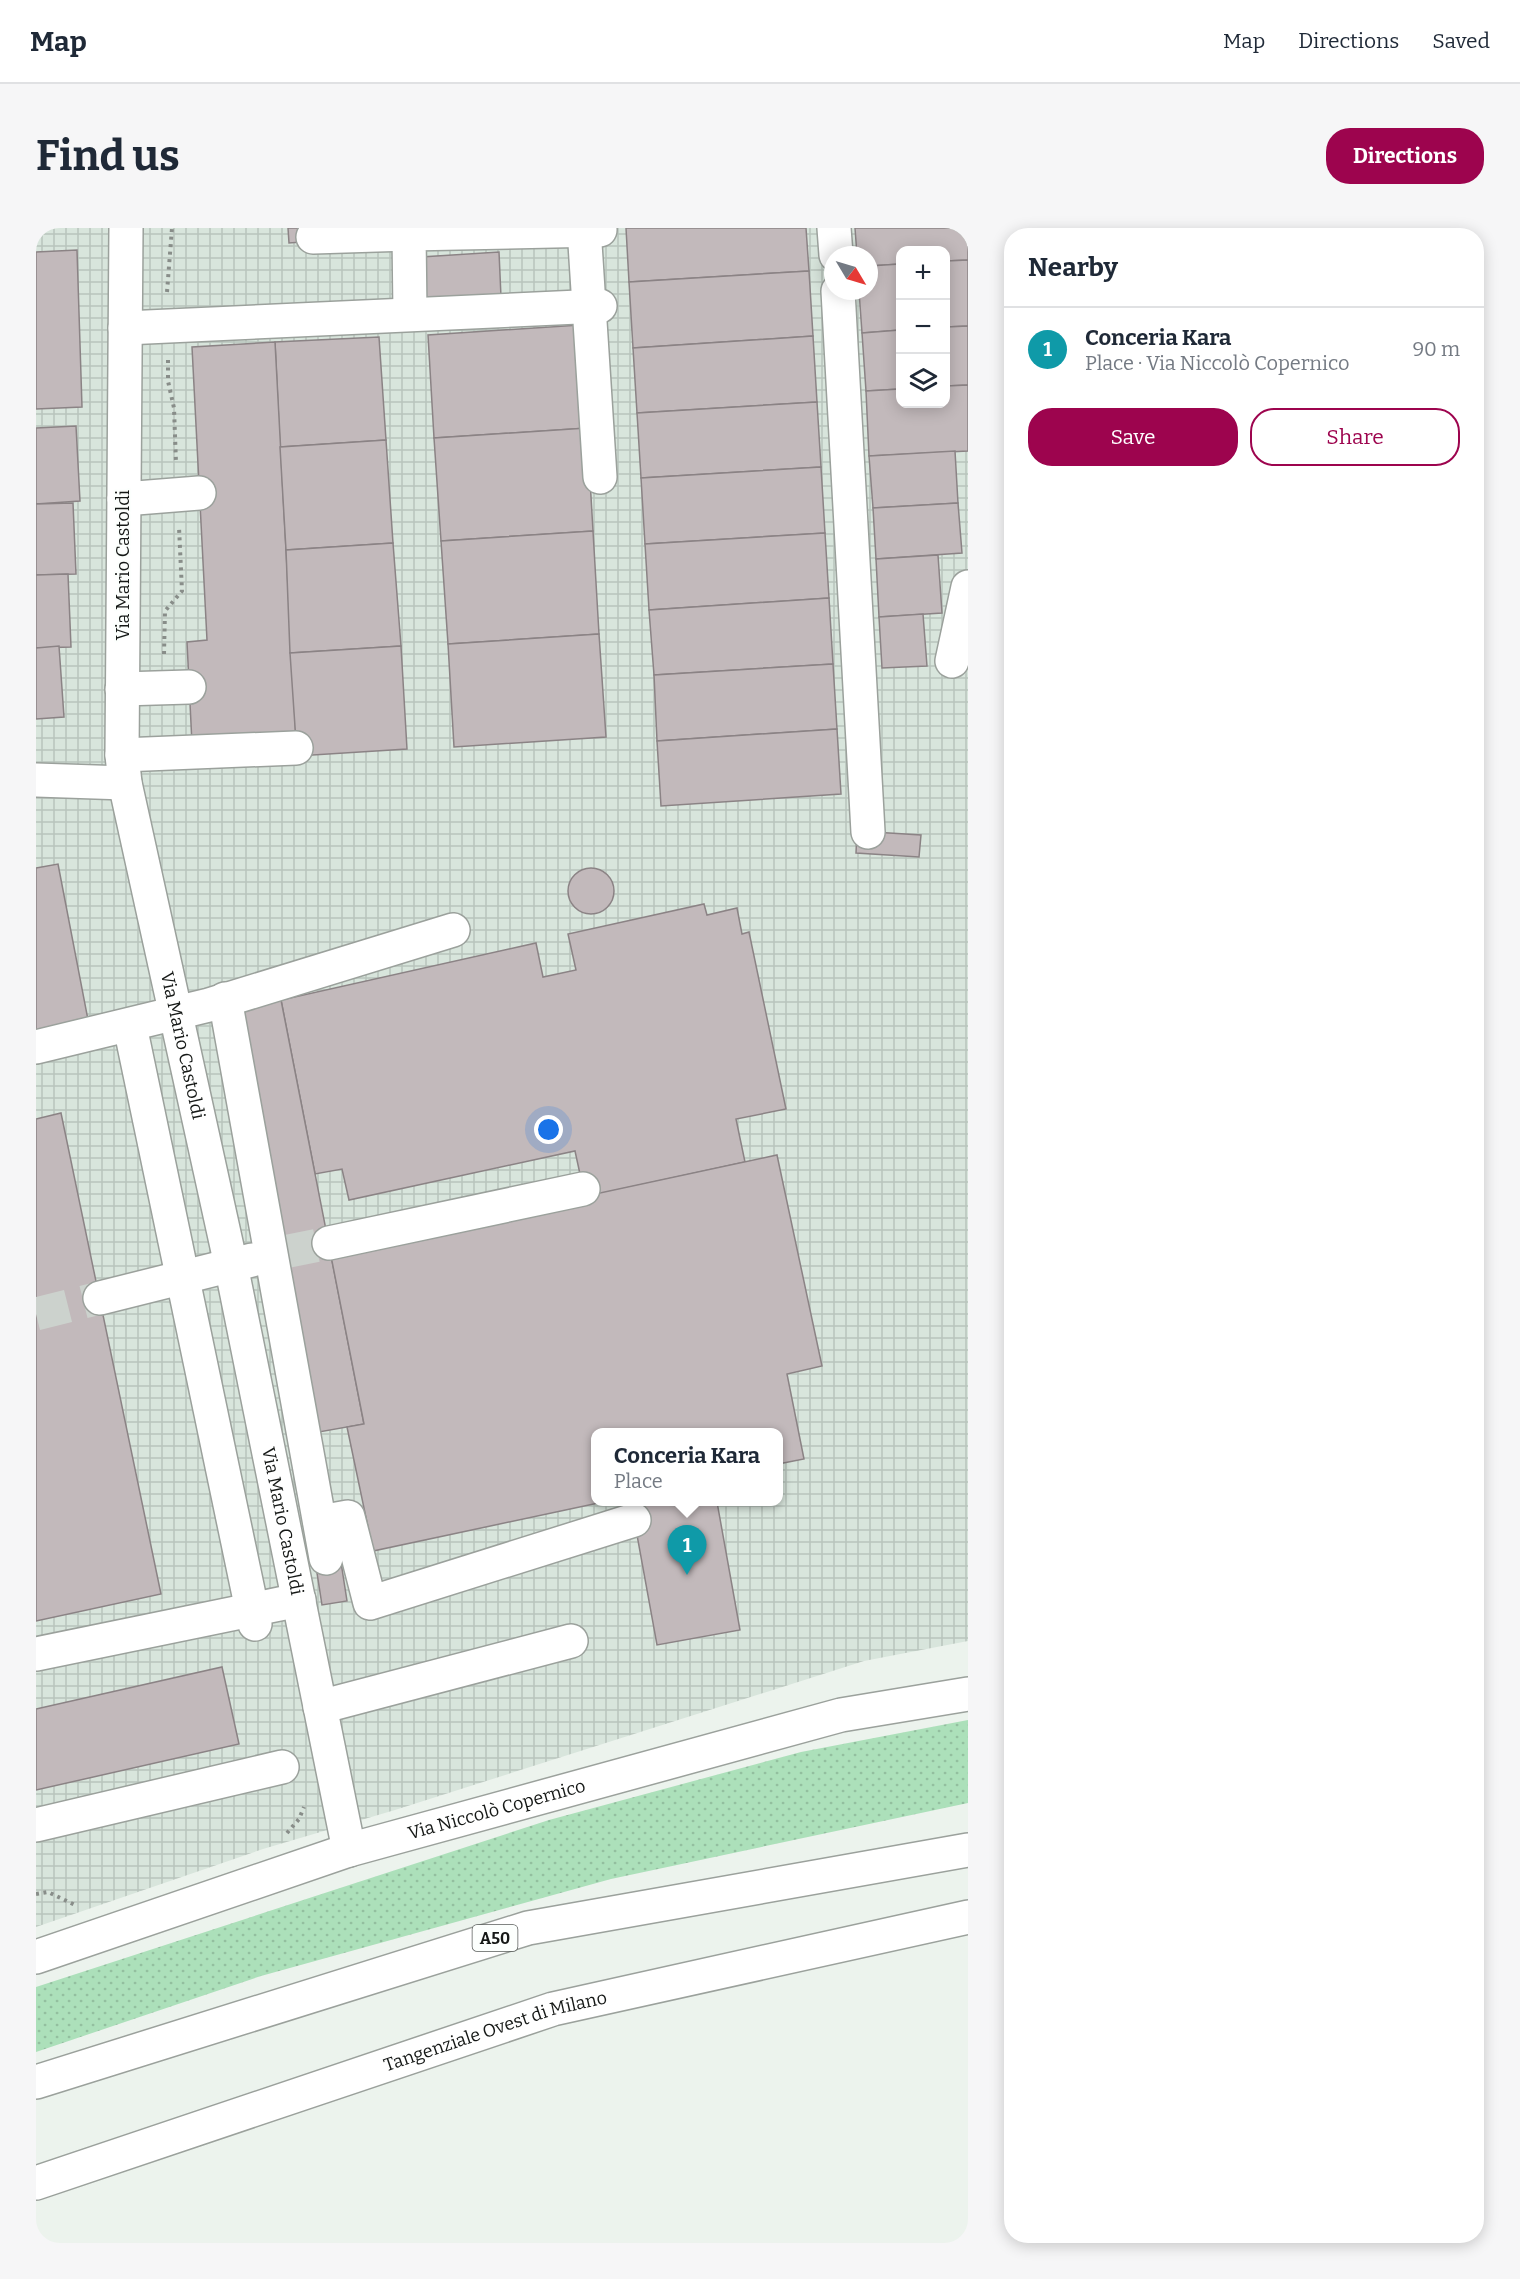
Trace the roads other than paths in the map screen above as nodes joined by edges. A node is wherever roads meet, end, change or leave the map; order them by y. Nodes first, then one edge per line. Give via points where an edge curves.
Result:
1 (126, 228) edge
2 (834, 228) edge
3 (589, 229) edge
4 (408, 231) edge
5 (313, 237) dead end
6 (835, 246) edge
7 (838, 300) edge
8 (594, 306) junction
9 (410, 313) junction
10 (125, 328) junction
11 (600, 477) dead end
12 (200, 493) dead end
13 (124, 499) junction
14 (968, 587) edge
15 (952, 661) dead end
16 (189, 687) dead end
17 (123, 689) junction
18 (296, 748) dead end
19 (124, 769) junction
20 (36, 780) edge
21 (868, 832) dead end
22 (453, 930) dead end
23 (225, 999) junction
24 (175, 1013) junction
25 (130, 1026) junction
26 (36, 1047) edge
27 (583, 1189) dead end
28 (329, 1243) tunnel mouth
29 (278, 1253) junction
30 (231, 1265) junction
31 (182, 1277) junction
32 (100, 1298) tunnel mouth
33 (634, 1520) dead end
34 (320, 1522) junction
35 (326, 1558) dead end
36 (299, 1600) junction
37 (253, 1616) junction
38 (571, 1641) dead end
39 (36, 1654) edge
40 (968, 1694) edge
41 (320, 1707) junction
42 (282, 1767) dead end
43 (36, 1825) edge
44 (349, 1850) junction
45 (968, 1850) edge
46 (968, 1917) edge
47 (36, 1957) edge
48 (36, 2082) edge
49 (36, 2183) edge

1 - 10 main road, Via Mario Castoldi
2 - 6 main road
3 - 4 main road
3 - 8 main road
4 - 5 main road
4 - 9 main road
7 - 21 main road
8 - 9 main road
8 - 11 main road
9 - 10 main road
10 - 13 main road, Via Mario Castoldi
12 - 13 main road
13 - 17 main road, Via Mario Castoldi
14 - 15 main road
16 - 17 main road
17 - 19 main road, Via Mario Castoldi
18 - 19 main road
19 - 20 main road
19 - 24 main road, Via Mario Castoldi
22 - 23 main road
23 - 24 main road
23 - 29 main road
24 - 25 main road
24 - 30 main road, Via Mario Castoldi
25 - 26 main road
25 - 31 main road
27 - 28 main road
29 - 30 main road
29 - 34 main road
30 - 31 main road
30 - 36 main road, Via Mario Castoldi
31 - 32 main road
31 - 37 main road
33 - 34 main road via 370,1603 348,1517
34 - 35 main road
36 - 37 main road
36 - 41 main road, Via Mario Castoldi
37 - 39 main road
38 - 41 main road
40 - 44 main road, Via Niccolò Copernico via 841,1715
41 - 44 main road, Via Mario Castoldi
42 - 43 main road
44 - 47 main road, Via Niccolò Copernico
45 - 48 main road, A50 via 528,1928
46 - 49 main road, Tangenziale Ovest di Milano via 553,2009

